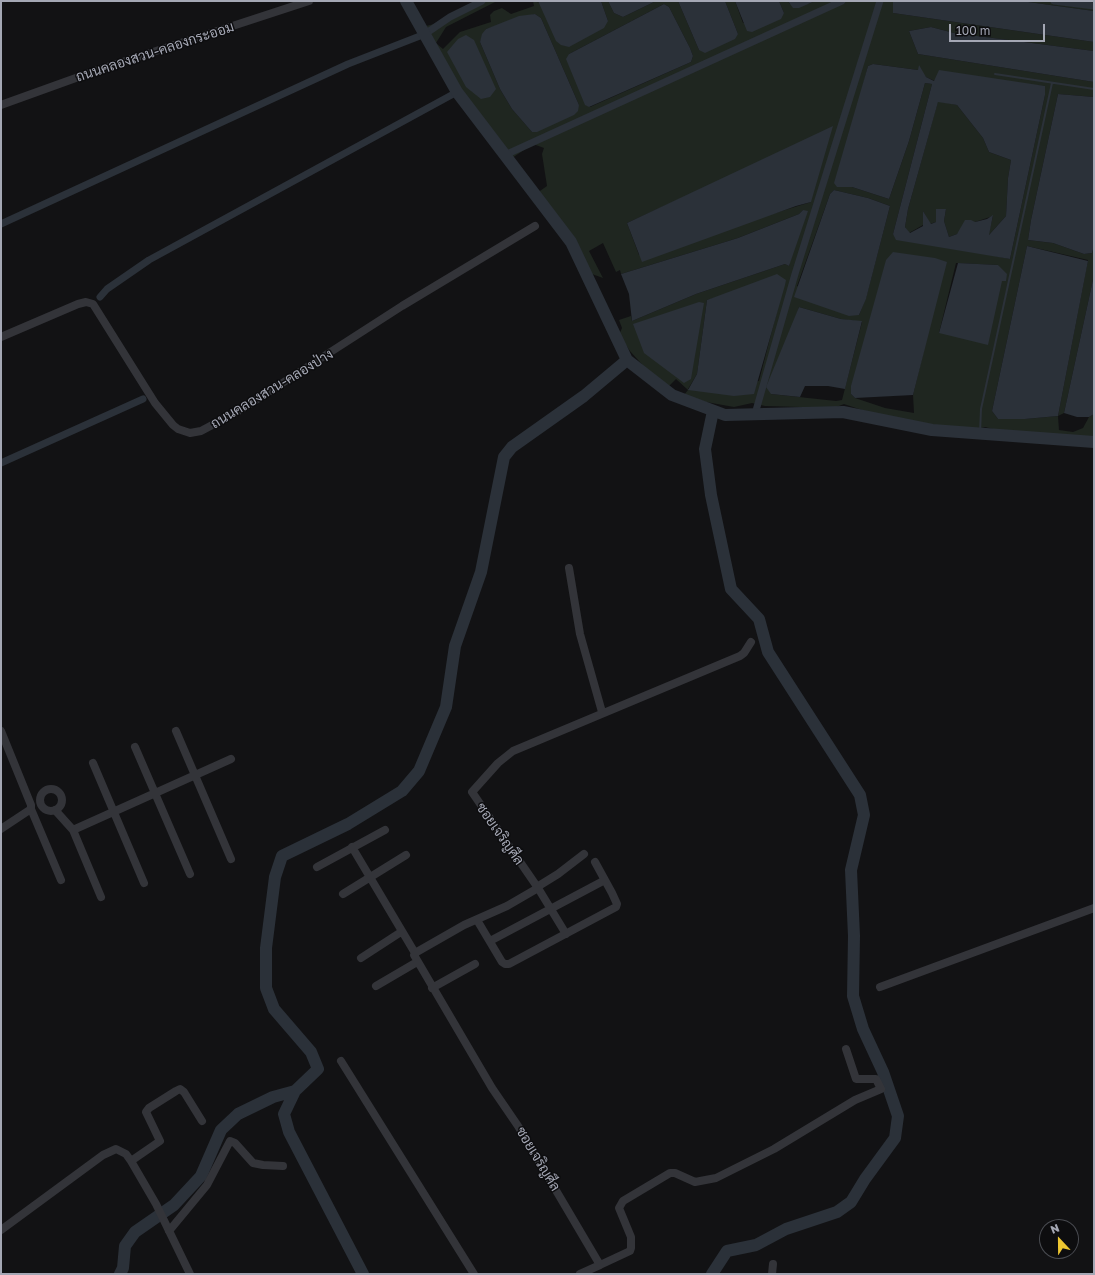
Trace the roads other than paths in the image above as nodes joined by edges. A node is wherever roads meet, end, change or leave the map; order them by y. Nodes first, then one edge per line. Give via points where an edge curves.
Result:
1 (309, 1) edge
2 (1, 105) edge
3 (534, 226) dead end
4 (1, 337) edge
5 (569, 568) dead end
6 (752, 642) dead end
7 (602, 712) junction
8 (1, 731) edge
9 (176, 732) dead end
10 (135, 747) dead end
11 (231, 760) dead end
12 (93, 763) dead end
13 (194, 776) junction
14 (155, 794) junction
15 (41, 804) junction
16 (31, 807) junction
17 (55, 810) junction
18 (114, 813) junction
19 (1, 829) edge
20 (74, 830) junction
21 (385, 830) dead end
22 (352, 847) junction
23 (584, 854) dead end
24 (406, 855) dead end
25 (231, 859) dead end
26 (595, 862) dead end
27 (317, 867) dead end
28 (190, 874) dead end
29 (369, 877) junction
30 (61, 880) dead end
31 (605, 880) junction
32 (144, 883) dead end
33 (538, 888) junction
34 (343, 894) dead end
35 (101, 897) dead end
36 (551, 908) junction
37 (1094, 908) edge
38 (477, 920) junction
39 (401, 932) junction
40 (566, 934) junction
41 (490, 941) junction
42 (415, 953) junction
43 (362, 958) dead end
44 (417, 962) junction
45 (476, 964) dead end
46 (376, 986) dead end
47 (880, 987) dead end
48 (432, 988) junction
49 (846, 1049) dead end
50 (341, 1061) dead end
51 (202, 1121) dead end
52 (131, 1161) junction
53 (283, 1166) dead end
54 (1, 1230) edge
55 (169, 1231) junction
56 (773, 1264) dead end
57 (600, 1265) junction
58 (190, 1274) edge
59 (474, 1274) edge
60 (580, 1274) edge
61 (772, 1274) edge

1 - 2 street, ถนนคลองสวน-คลองกระออม via 83,75
3 - 4 street, ถนนคลองสวน-คลองป่าง via 402,306 242,409 201,431 190,433 178,429 154,403 93,304 78,304
5 - 7 street via 580,634
6 - 7 street, ซอยเจริญศีล via 740,656
7 - 33 street, ซอยเจริญศีล via 513,751 498,763 472,792
8 - 16 street
9 - 13 street
10 - 14 street
11 - 13 street
12 - 18 street
13 - 14 street
13 - 25 street
14 - 18 street
14 - 28 street
15 - 16 street
15 - 17 street via 46,810
15 - 17 street via 40,797 44,792 55,790 62,799 60,806
16 - 19 street
16 - 30 street
17 - 20 street
18 - 20 street
18 - 32 street
20 - 35 street
21 - 22 street
22 - 27 street
22 - 29 street, ซอยเจริญศีล
23 - 33 street
24 - 29 street
26 - 31 street
29 - 34 street
29 - 39 street, ซอยเจริญศีล
31 - 36 street
31 - 40 street via 617,904 616,907
33 - 36 street
33 - 38 street
36 - 40 street
36 - 41 street
37 - 47 street
38 - 41 street
38 - 42 street
39 - 42 street, ซอยเจริญศีล
39 - 43 street
40 - 41 street via 507,964 502,962
42 - 44 street, ซอยเจริญศีล
44 - 46 street
44 - 48 street, ซอยเจริญศีล
45 - 48 street
48 - 57 street, ซอยเจริญศีล
49 - 57 street via 856,1079 877,1080 882,1088 880,1090 855,1100 774,1149 716,1178 695,1182 670,1173 623,1201 619,1208 631,1237 630,1251
50 - 59 street
51 - 52 street via 184,1092 176,1091 146,1112 160,1141
52 - 54 street via 119,1150 110,1150
52 - 55 street
53 - 55 street via 253,1162 230,1141 207,1185
55 - 58 street
56 - 61 street
57 - 60 street

